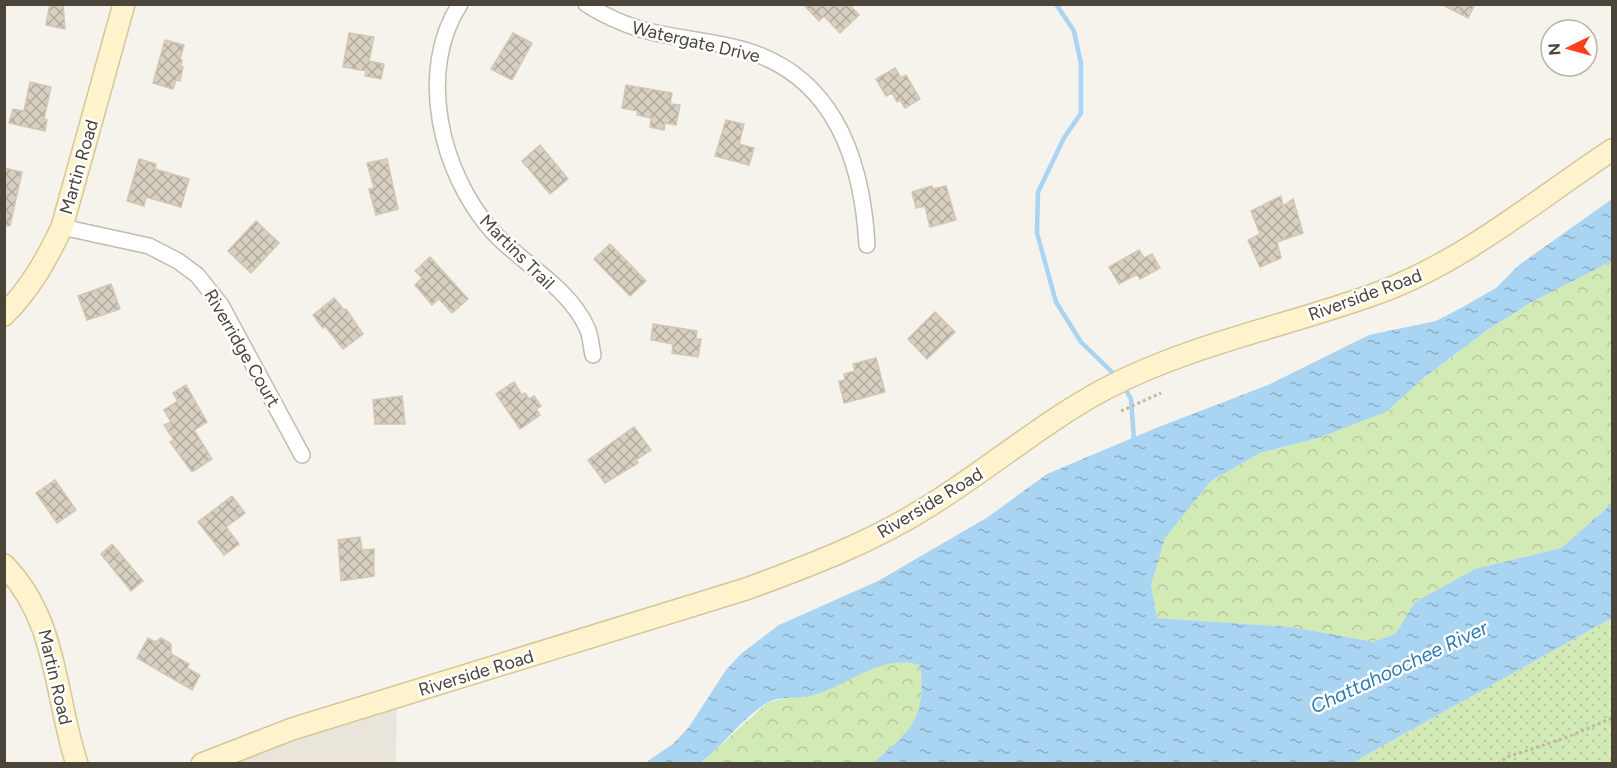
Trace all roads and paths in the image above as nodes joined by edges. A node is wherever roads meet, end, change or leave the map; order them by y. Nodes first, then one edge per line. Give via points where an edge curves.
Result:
1 (124, 4) edge
2 (460, 4) edge
3 (586, 4) edge
4 (1612, 150) edge
5 (62, 227) junction
6 (867, 245) dead end
7 (4, 315) edge
8 (593, 355) dead end
9 (1161, 393) dead end
10 (1121, 411) dead end
11 (302, 455) dead end
12 (4, 565) edge
13 (1612, 718) edge
14 (77, 764) edge
15 (202, 764) edge
16 (1498, 764) edge

1 - 5 street, Martin Road
2 - 8 street, Martins Trail via 445,34 437,86 451,162 471,203 492,231 577,309 589,330
3 - 6 street, Watergate Drive via 609,19 647,33 753,52 783,65 806,82 828,107 852,157 865,204
4 - 15 street, Riverside Road via 1435,268 1379,293 1176,358 1107,388 1052,420 928,507 808,567 746,590 292,729
5 - 7 street, Martin Road via 30,285
5 - 11 street, Riverridge Court via 149,246 197,275 221,305
9 - 10 path
12 - 14 street, Martin Road via 40,614
13 - 16 path via 1507,757

